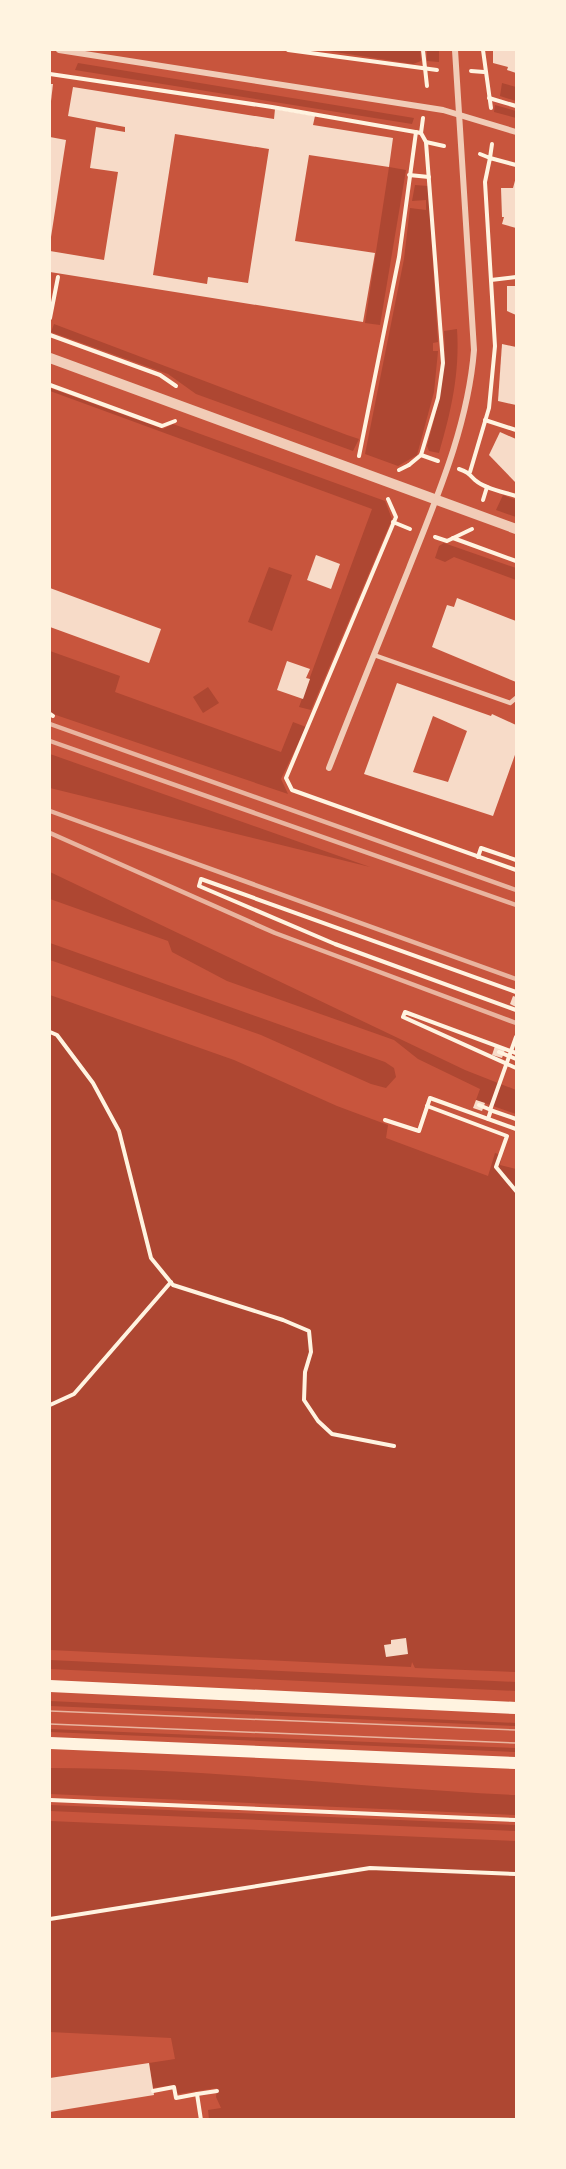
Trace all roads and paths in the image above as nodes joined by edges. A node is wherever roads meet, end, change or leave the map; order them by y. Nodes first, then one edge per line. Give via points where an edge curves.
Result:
1 (59, 50) edge
2 (288, 50) edge
3 (423, 50) edge
4 (456, 50) edge
5 (483, 50) edge
6 (426, 69) junction
7 (437, 70) dead end
8 (471, 71) dead end
9 (484, 72) junction
10 (50, 74) edge
11 (428, 86) dead end
12 (489, 98) junction
13 (516, 106) edge
14 (491, 108) dead end
15 (460, 114) junction
16 (423, 117) dead end
17 (516, 132) edge
18 (418, 133) junction
19 (426, 142) junction
20 (492, 144) dead end
21 (444, 146) dead end
22 (480, 154) dead end
23 (490, 158) junction
24 (516, 165) edge
25 (409, 175) junction
26 (429, 177) junction
27 (58, 278) dead end
28 (516, 278) edge
29 (491, 280) junction
30 (50, 318) edge
31 (50, 358) edge
32 (50, 385) edge
33 (485, 420) junction
34 (184, 424) dead end
35 (516, 430) edge
36 (359, 456) dead end
37 (407, 472) dead end
38 (470, 472) dead end
39 (377, 495) dead end
40 (516, 496) edge
41 (436, 500) junction
42 (482, 504) dead end
43 (475, 523) dead end
44 (516, 529) edge
45 (436, 537) dead end
46 (453, 538) junction
47 (516, 561) edge
48 (374, 655) junction
49 (516, 698) edge
50 (328, 768) dead end
51 (478, 857) junction
52 (516, 860) edge
53 (516, 870) edge
54 (516, 992) edge
55 (516, 1010) edge
56 (50, 1032) edge
57 (516, 1036) edge
58 (499, 1052) dead end
59 (514, 1052) edge
60 (510, 1056) junction
61 (516, 1059) edge
62 (508, 1064) junction
63 (516, 1068) edge
64 (427, 1106) junction
65 (490, 1110) junction
66 (516, 1119) edge
67 (385, 1120) dead end
68 (489, 1120) junction
69 (516, 1129) edge
70 (516, 1191) edge
71 (171, 1282) junction
72 (50, 1405) edge
73 (394, 1446) dead end
74 (50, 1686) edge
75 (516, 1708) edge
76 (50, 1743) edge
77 (516, 1763) edge
78 (50, 1800) edge
79 (516, 1820) edge
80 (516, 1874) edge
81 (50, 1919) edge
82 (153, 2091) dead end
83 (217, 2091) dead end
84 (197, 2094) junction
85 (71, 2120) edge
86 (85, 2120) edge
87 (201, 2120) edge

1 - 15 street
2 - 6 path
3 - 6 path
4 - 15 street
5 - 9 path
6 - 7 path
6 - 11 path
8 - 9 path
9 - 12 path
10 - 18 path
12 - 13 path
12 - 14 path
15 - 17 street
15 - 41 street via 474,350 464,417
16 - 18 path
18 - 19 path
18 - 25 path
19 - 21 path
19 - 26 path
20 - 23 path
22 - 23 path
23 - 24 path
23 - 29 path via 485,182
25 - 26 path
25 - 36 path via 399,257
26 - 37 path via 443,363 438,398 421,455
27 - 30 path
28 - 29 path
29 - 33 path via 495,346
31 - 41 street
32 - 34 path via 162,426 174,420
33 - 35 path
33 - 38 path
39 - 51 path via 388,500 396,517 286,778 292,790
40 - 42 path via 487,487
41 - 44 street
41 - 48 street
43 - 46 path via 473,528
45 - 46 path via 447,541
46 - 47 path
48 - 49 lane via 510,703
48 - 50 street
51 - 52 path via 481,848
51 - 53 path
54 - 55 path via 201,879 199,886 258,913
56 - 71 path via 57,1035 93,1083 119,1131 152,1258
57 - 60 path
58 - 60 path
59 - 60 path
59 - 62 path via 405,1012 403,1017
60 - 61 path
60 - 62 path
60 - 65 path
62 - 63 path
64 - 67 path via 419,1131
64 - 68 path via 429,1098
64 - 70 path via 507,1136 496,1167
65 - 66 path
65 - 68 path via 479,1106 491,1110
68 - 69 path
71 - 72 path via 74,1394
71 - 73 path via 309,1331 311,1352 305,1372 304,1400 318,1421 332,1434
74 - 75 main road
76 - 77 main road
78 - 79 path
80 - 81 path via 370,1868
82 - 84 path via 174,2087 176,2098
83 - 84 path
84 - 87 path
85 - 86 path

